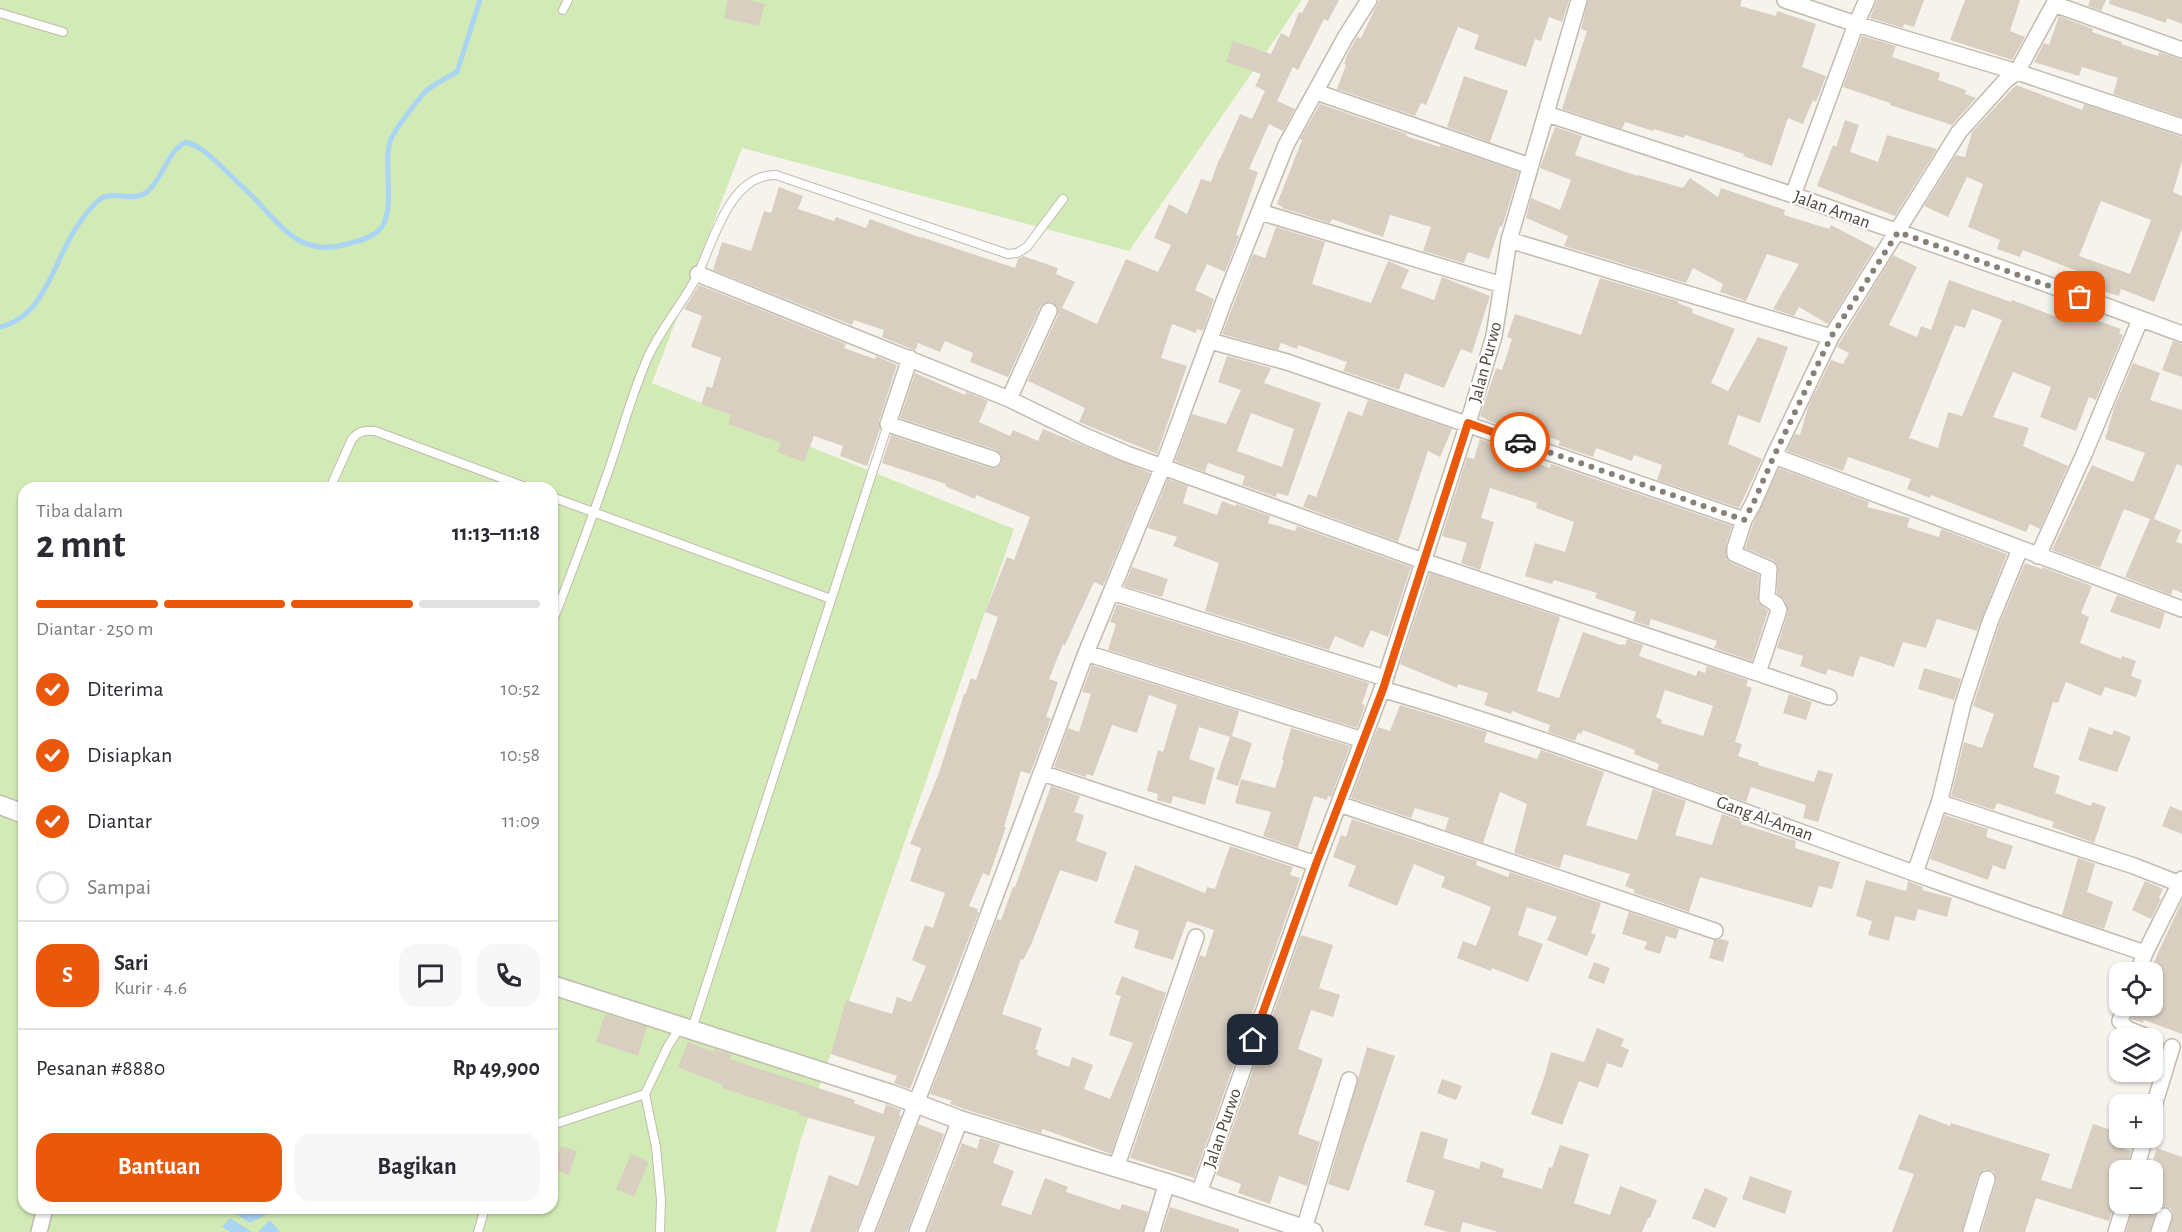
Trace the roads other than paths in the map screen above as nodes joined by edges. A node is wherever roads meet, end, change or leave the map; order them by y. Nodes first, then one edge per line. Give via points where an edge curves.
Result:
1 (568, 0) edge
2 (1369, 0) edge
3 (1579, 0) edge
4 (1785, 0) edge
5 (1867, 0) edge
6 (2055, 2) edge
7 (563, 10) dead end
8 (0, 13) edge
9 (1856, 24) junction
10 (63, 32) dead end
11 (2182, 50) edge
12 (2017, 72) junction
13 (1316, 92) junction
14 (1547, 114) junction
15 (2182, 127) edge
16 (1530, 166) junction
17 (1793, 195) junction
18 (1063, 199) dead end
19 (1260, 212) junction
20 (1898, 232) junction
21 (1509, 240) junction
22 (698, 274) junction
23 (1502, 285) junction
24 (1049, 311) dead end
25 (2140, 320) junction
26 (2182, 334) edge
27 (1831, 337) junction
28 (1210, 342) junction
29 (910, 358) junction
30 (1009, 399) junction
31 (1468, 423) junction
32 (888, 424) junction
33 (1774, 456) junction
34 (993, 459) dead end
35 (1163, 466) junction
36 (333, 482) edge
37 (512, 482) edge
38 (558, 499) edge
39 (594, 512) junction
40 (1744, 520) junction
41 (2020, 549) junction
42 (2038, 556) junction
43 (1423, 561) junction
44 (1112, 592) junction
45 (831, 599) junction
46 (558, 606) edge
47 (2182, 609) edge
48 (1086, 653) junction
49 (1758, 673) junction
50 (1384, 684) junction
51 (1829, 697) dead end
52 (1363, 740) junction
53 (1042, 773) junction
54 (1940, 800) junction
55 (1339, 804) junction
56 (0, 805) edge
57 (18, 812) edge
58 (1316, 864) junction
59 (1915, 873) junction
60 (2181, 881) edge
61 (1714, 932) dead end
62 (1196, 937) dead end
63 (2145, 954) junction
64 (2142, 962) edge
65 (558, 987) edge
66 (2122, 1016) edge
67 (687, 1027) junction
68 (2127, 1028) edge
69 (2177, 1048) edge
70 (1349, 1080) dead end
71 (645, 1094) junction
72 (2159, 1094) edge
73 (915, 1104) junction
74 (960, 1120) junction
75 (558, 1123) edge
76 (1116, 1168) junction
77 (1987, 1179) dead end
78 (1167, 1183) junction
79 (1199, 1193) junction
80 (44, 1214) edge
81 (483, 1214) edge
82 (2122, 1214) edge
83 (2164, 1216) dead end
84 (1309, 1230) edge
85 (39, 1232) edge
86 (478, 1232) edge
87 (660, 1232) edge
88 (866, 1232) edge
89 (917, 1232) edge
90 (1152, 1232) edge
91 (1971, 1232) edge
92 (2116, 1232) edge
93 (2159, 1232) edge

1 - 7 lane
2 - 13 street
3 - 14 street, Jalan Purwo
4 - 9 street
5 - 9 street
6 - 11 street
6 - 12 street
8 - 10 lane
9 - 12 street
9 - 17 street
12 - 15 street
12 - 20 street via 1959,132
13 - 16 street
13 - 19 street via 1286,145
14 - 16 street, Jalan Purwo
14 - 17 street, Jalan Aman
16 - 21 street, Jalan Purwo
17 - 20 street, Jalan Aman
18 - 22 lane via 1027,248 1008,254 767,174 733,199
19 - 23 street
19 - 28 street
20 - 25 street, Jalan Aman
20 - 27 street
21 - 23 street, Jalan Purwo
21 - 27 street
22 - 29 street
22 - 39 lane via 647,359
23 - 31 street, Jalan Purwo via 1494,336
24 - 30 street
25 - 26 street, Jalan Aman
25 - 42 street
27 - 33 street
28 - 31 street via 1287,362
28 - 35 street
29 - 30 street
29 - 32 street
30 - 35 street via 1107,446
31 - 40 street
31 - 43 street, Jalan Purwo
32 - 34 street
32 - 45 lane
33 - 40 street
33 - 41 street
35 - 43 street
35 - 44 street
36 - 37 lane via 352,439 365,430
38 - 39 lane
39 - 45 lane
39 - 46 lane
40 - 49 street via 1736,554 1769,569 1767,598 1779,610
41 - 42 street
41 - 54 street via 1990,622
42 - 47 street
43 - 49 street
43 - 50 street, Jalan Purwo
44 - 48 street
44 - 50 street, Gang Al-Aman
45 - 67 lane
48 - 52 street
48 - 53 street
49 - 51 street
50 - 52 street, Jalan Purwo
50 - 59 street, Gang Al-Aman
52 - 55 street, Jalan Purwo
53 - 58 street
53 - 73 street
54 - 59 street
54 - 60 street
55 - 58 street, Jalan Purwo
55 - 61 street
56 - 57 street
58 - 79 street, Jalan Purwo
59 - 63 street, Gang Al-Aman
60 - 63 street
62 - 76 street
63 - 64 street
65 - 67 street
66 - 68 street via 2120,1021
67 - 71 lane via 668,1046
67 - 73 street
69 - 72 street
70 - 84 street
71 - 75 lane
71 - 87 lane via 662,1200
73 - 74 street
73 - 88 street
74 - 76 street
74 - 89 street
76 - 78 street
77 - 91 street
78 - 79 street
78 - 90 street
79 - 84 street
80 - 85 street
81 - 86 lane
82 - 92 street
83 - 93 street

